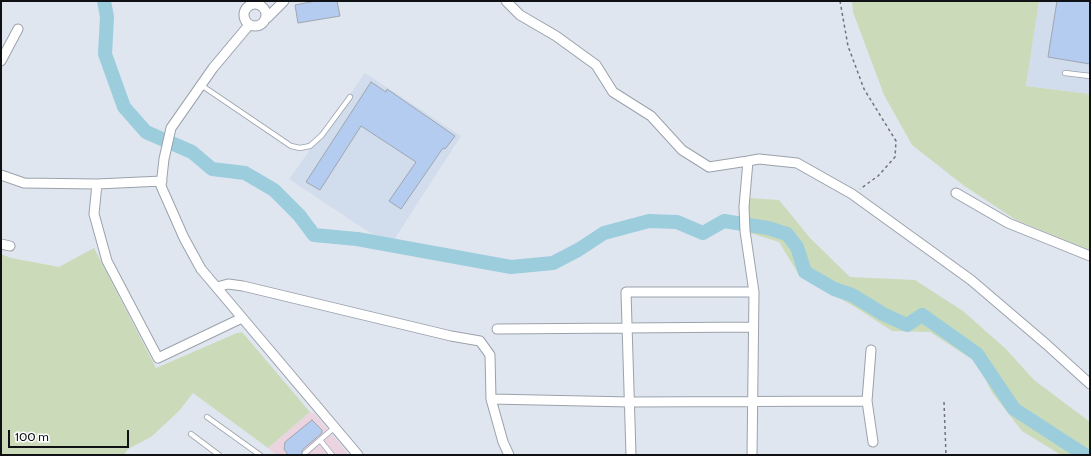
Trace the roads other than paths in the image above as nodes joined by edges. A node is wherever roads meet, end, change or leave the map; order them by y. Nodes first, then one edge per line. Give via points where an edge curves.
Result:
1 (284, 1) edge
2 (506, 1) edge
3 (250, 3) edge
4 (267, 18) junction
5 (248, 25) junction
6 (18, 29) dead end
7 (1, 61) edge
8 (1064, 73) dead end
9 (1090, 76) edge
10 (201, 85) junction
11 (350, 97) dead end
12 (748, 161) junction
13 (1, 175) edge
14 (162, 180) junction
15 (96, 184) junction
16 (956, 193) dead end
17 (1090, 256) edge
18 (217, 287) junction
19 (754, 292) junction
20 (242, 318) junction
21 (753, 327) junction
22 (627, 328) junction
23 (497, 329) dead end
24 (871, 350) dead end
25 (1090, 384) edge
26 (491, 399) junction
27 (867, 401) junction
28 (630, 402) junction
29 (751, 402) junction
30 (207, 417) dead end
31 (335, 427) junction
32 (191, 434) dead end
33 (320, 440) junction
34 (873, 442) dead end
35 (305, 453) dead end
36 (220, 455) edge
37 (258, 455) edge
38 (332, 455) edge
39 (358, 455) edge
40 (509, 455) edge
41 (631, 455) edge
42 (752, 455) edge

1 - 4 street
2 - 12 street via 520,15 556,36 596,65 613,92 651,116 682,150 709,167
3 - 4 street via 259,4 266,9
3 - 5 street via 245,10 244,18
4 - 5 street via 263,24 256,27
5 - 10 street
6 - 7 street
8 - 9 lane
10 - 11 lane via 291,146 300,148 310,146 322,135
10 - 14 street via 171,128
12 - 19 street via 744,207 745,231
12 - 25 street via 759,159 797,163 852,194 971,280
13 - 15 street via 24,183
14 - 15 street
14 - 18 street via 161,186 184,238 201,269
15 - 20 street via 94,214 107,262 158,358
16 - 17 street via 1008,223
18 - 20 street
18 - 26 street via 228,284 243,286 480,341 490,356
19 - 21 street
19 - 22 street via 626,292
20 - 31 street
21 - 22 street
21 - 29 street
22 - 23 street
22 - 28 street
24 - 27 street
26 - 28 street
26 - 40 street
27 - 29 street
27 - 34 street
28 - 29 street
28 - 41 street
29 - 42 street
30 - 37 lane
31 - 33 lane
31 - 39 street
32 - 36 lane
33 - 35 lane
33 - 38 lane

